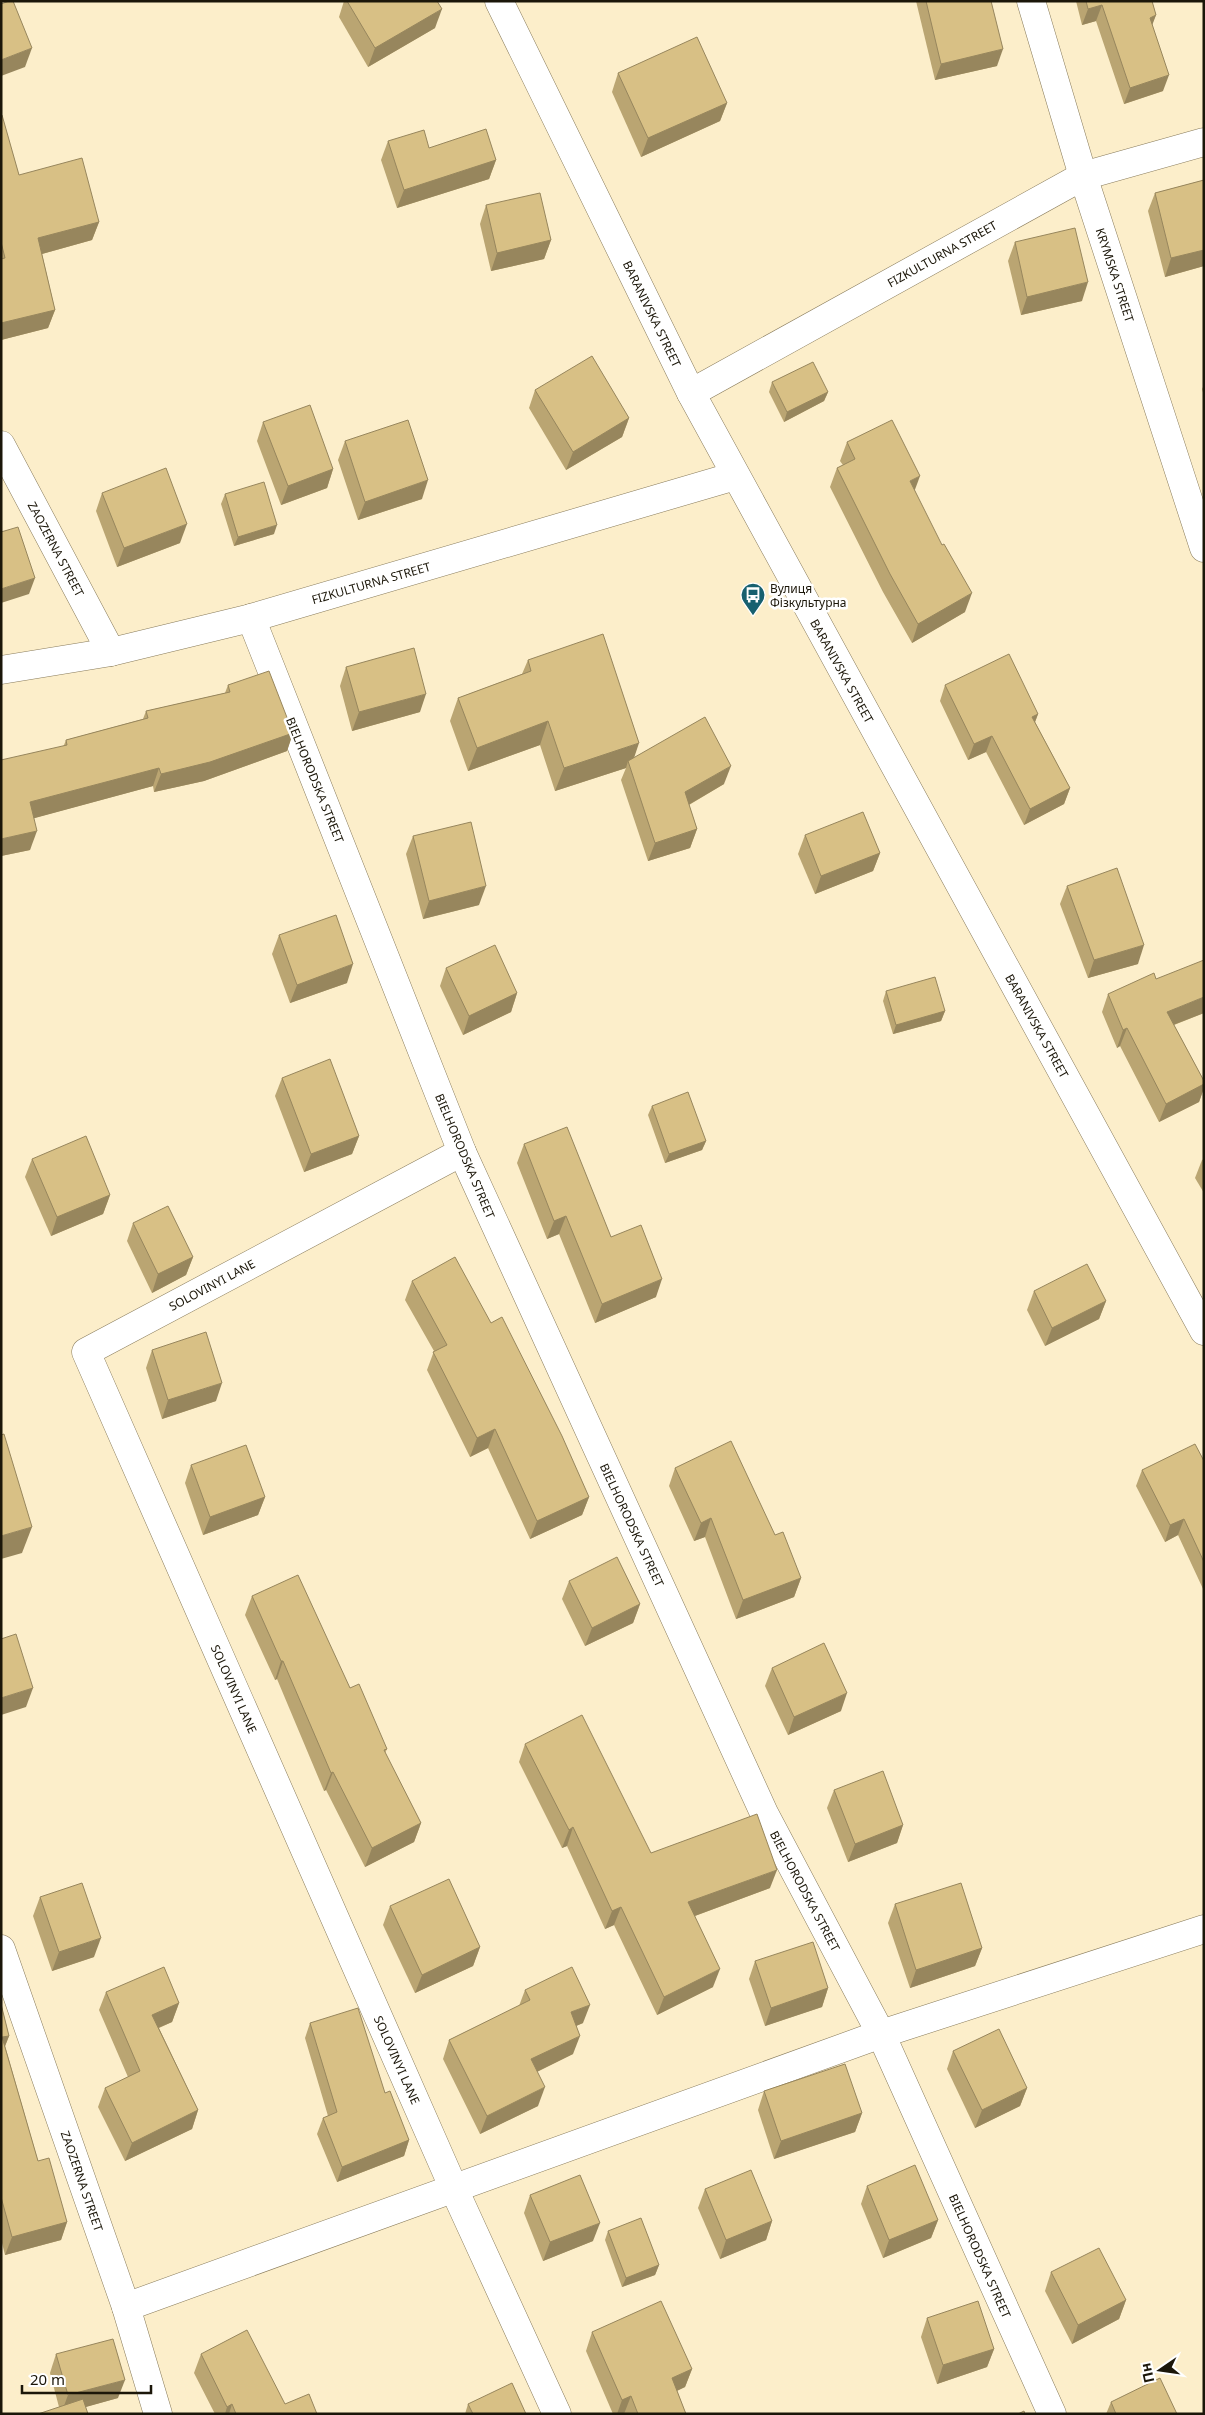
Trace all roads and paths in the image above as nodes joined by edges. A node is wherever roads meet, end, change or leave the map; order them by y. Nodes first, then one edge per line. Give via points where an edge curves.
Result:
1 (499, 1) edge
2 (1031, 1) edge
3 (1204, 142) edge
4 (1083, 176) junction
5 (691, 393) junction
6 (1, 445) edge
7 (735, 476) junction
8 (1204, 548) edge
9 (252, 618) junction
10 (111, 652) junction
11 (1, 670) edge
12 (462, 1152) junction
13 (1204, 1331) edge
14 (1204, 1929) edge
15 (1, 1949) edge
16 (881, 2034) junction
17 (454, 2189) junction
18 (126, 2307) junction
19 (158, 2414) edge
20 (557, 2414) edge
21 (1052, 2414) edge

1 - 5 street, BARANIVSKA STREET
2 - 4 street, KRYMSKA STREET
3 - 4 street, FIZKULTURNA STREET
4 - 5 street, FIZKULTURNA STREET
4 - 8 street, KRYMSKA STREET
5 - 7 street, BARANIVSKA STREET
6 - 10 street, ZAOZERNA STREET
7 - 9 street, FIZKULTURNA STREET
7 - 13 street, BARANIVSKA STREET
9 - 10 street, FIZKULTURNA STREET
9 - 12 street, BIELHORODSKA STREET
10 - 11 street, FIZKULTURNA STREET
12 - 16 street, BIELHORODSKA STREET via 764,1813
12 - 17 street, SOLOVINYI LANE via 86,1352
14 - 16 street
15 - 18 street, ZAOZERNA STREET
16 - 17 street
16 - 21 street, BIELHORODSKA STREET
17 - 18 street
17 - 20 street, SOLOVINYI LANE
18 - 19 street, ZAOZERNA STREET

